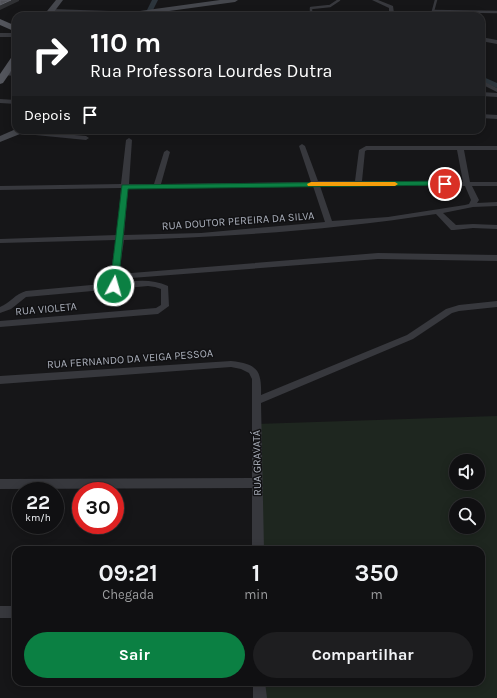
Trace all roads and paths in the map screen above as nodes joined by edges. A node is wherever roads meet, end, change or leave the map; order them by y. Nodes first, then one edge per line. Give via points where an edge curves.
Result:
1 (60, 0) edge
2 (235, 0) edge
3 (339, 0) edge
4 (374, 0) edge
5 (436, 0) edge
6 (145, 4) dead end
7 (52, 10) joint
8 (433, 11) joint
9 (96, 12) edge
10 (142, 12) edge
11 (151, 12) edge
12 (310, 12) edge
13 (392, 12) edge
14 (497, 12) edge
15 (0, 22) edge
16 (12, 27) edge
17 (0, 35) edge
18 (12, 35) edge
19 (485, 40) edge
20 (497, 42) edge
21 (12, 63) edge
22 (12, 75) edge
23 (2, 77) edge
24 (485, 83) edge
25 (495, 85) edge
26 (485, 94) edge
27 (497, 95) edge
28 (0, 101) edge
29 (12, 102) edge
30 (485, 116) edge
31 (497, 117) edge
32 (0, 130) edge
33 (12, 131) edge
34 (12, 134) edge
35 (48, 134) edge
36 (86, 138) dead end
37 (0, 139) edge
38 (129, 140) dead end
39 (302, 146) dead end
40 (460, 148) junction
41 (497, 148) edge
42 (167, 152) dead end
43 (358, 183) junction
44 (467, 183) junction
45 (316, 184) junction
46 (497, 184) edge
47 (157, 186) junction
48 (125, 187) junction
49 (0, 188) edge
50 (473, 204) junction
51 (497, 204) edge
52 (437, 212) junction
53 (330, 225) junction
54 (497, 227) edge
55 (120, 239) junction
56 (0, 241) edge
57 (497, 258) edge
58 (114, 282) junction
59 (497, 304) edge
60 (0, 310) edge
61 (0, 324) edge
62 (257, 376) joint
63 (0, 380) edge
64 (256, 400) junction
65 (0, 484) edge
66 (258, 484) junction
67 (258, 546) edge
68 (0, 612) edge
69 (12, 612) edge
70 (259, 686) edge
71 (260, 698) edge

1 - 7 street
2 - 11 street
3 - 12 lane via 331,5 311,8
4 - 13 street via 391,7
5 - 8 lane
6 - 10 street
7 - 9 street
8 - 14 lane
15 - 16 main road
17 - 18 street
19 - 20 street
21 - 23 main road
22 - 23 street
24 - 25 street
26 - 27 street
28 - 29 street
30 - 31 street
32 - 33 street
34 - 37 street
35 - 36 street
38 - 48 street
39 - 45 street
40 - 41 street
40 - 43 street via 364,149
40 - 44 street
42 - 47 street
43 - 44 street
43 - 45 street
44 - 46 street
44 - 50 street via 475,200
45 - 47 street
45 - 53 street
47 - 48 street
48 - 49 street
48 - 55 street
50 - 51 street, RUA DOUTOR PEREIRA DA SILVA
50 - 52 street, RUA DOUTOR PEREIRA DA SILVA
52 - 53 street, RUA DOUTOR PEREIRA DA SILVA
52 - 54 street via 454,228
53 - 55 street, RUA DOUTOR PEREIRA DA SILVA
55 - 56 street, RUA DOUTOR PEREIRA DA SILVA
55 - 58 street
57 - 58 street via 378,256
58 - 60 street, RUA VIOLETA via 26,294 19,296 9,307
58 - 61 street, RUA VIOLETA via 162,285 165,288 165,306 158,311
59 - 64 street via 449,311 410,337
62 - 63 street, RUA FERNANDO DA VEIGA PESSOA via 253,370 231,364
62 - 64 street, RUA GRAVATÁ
64 - 66 street, RUA GRAVATÁ
65 - 66 street
66 - 67 street, RUA GRAVATÁ
68 - 69 street
70 - 71 street

